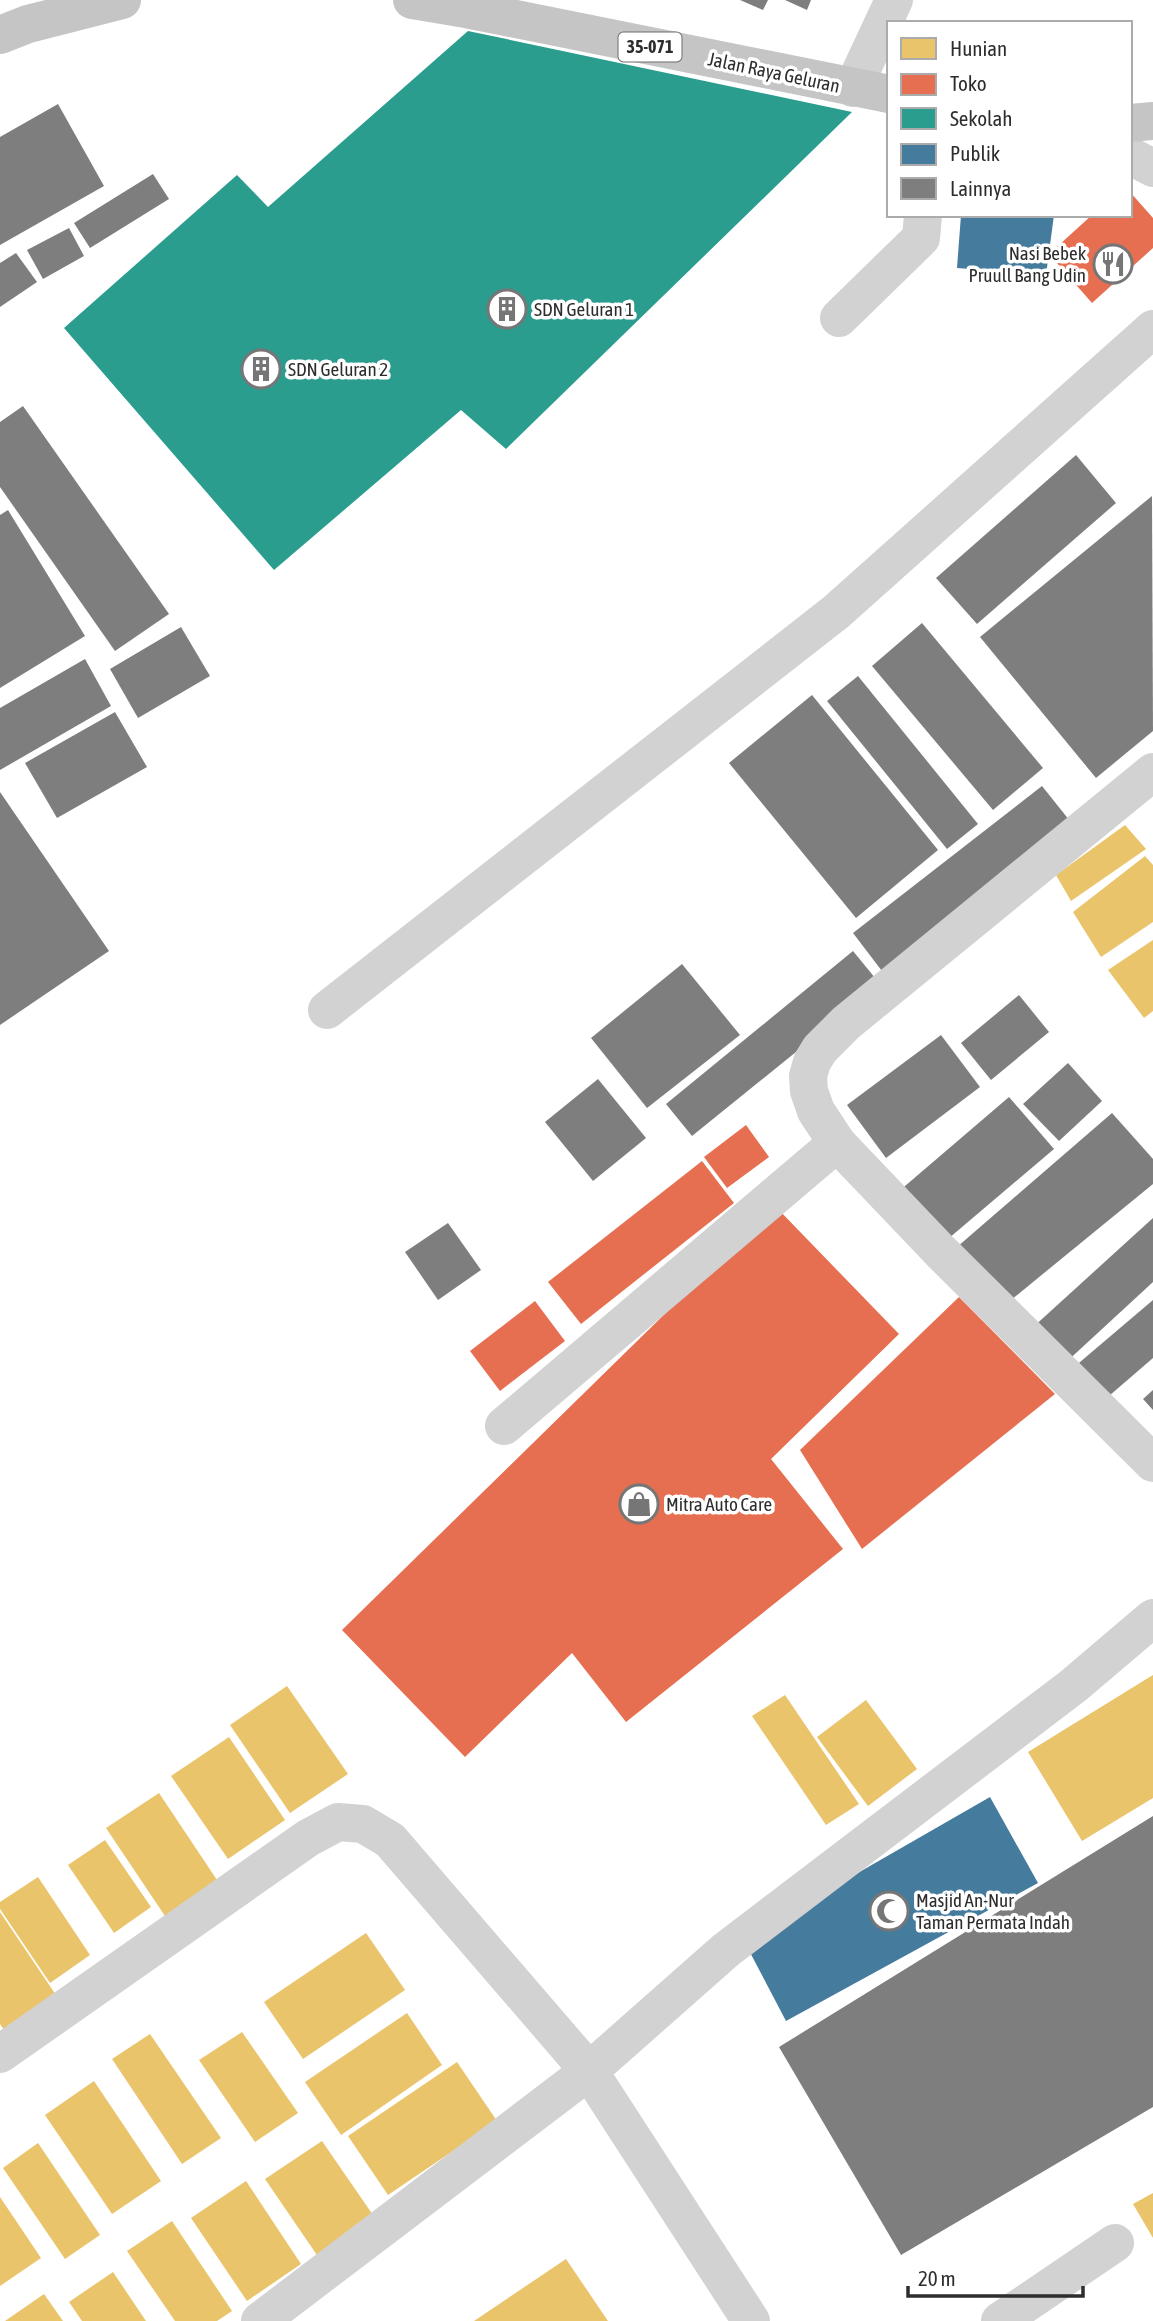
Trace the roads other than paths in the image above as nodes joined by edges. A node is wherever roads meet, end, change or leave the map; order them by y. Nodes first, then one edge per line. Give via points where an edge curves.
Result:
1 (122, 0) edge
2 (412, 0) edge
3 (894, 0) edge
4 (889, 21) edge
5 (887, 28) edge
6 (0, 35) edge
7 (871, 91) edge
8 (1153, 121) edge
9 (1132, 123) edge
10 (1132, 157) edge
11 (1153, 168) edge
12 (923, 217) edge
13 (839, 318) dead end
14 (1153, 329) edge
15 (1153, 772) edge
16 (327, 1010) dead end
17 (836, 1143) junction
18 (504, 1426) dead end
19 (1153, 1463) edge
20 (1153, 1618) edge
21 (0, 2054) edge
22 (589, 2071) junction
23 (1115, 2244) dead end
24 (260, 2321) edge
25 (751, 2321) edge
26 (1000, 2321) edge

1 - 6 main road
2 - 7 main road, Jalan Raya Geluran / 35-071
3 - 4 street
5 - 7 street
8 - 9 main road
10 - 11 street
12 - 13 street via 921,237
14 - 16 street via 836,612
15 - 17 street via 820,1049 808,1076 809,1091
17 - 18 street
17 - 19 street
20 - 22 street via 1073,1686 726,1950
21 - 22 street via 308,1838 338,1822 363,1824 390,1840
22 - 24 street
22 - 25 street
23 - 26 street

